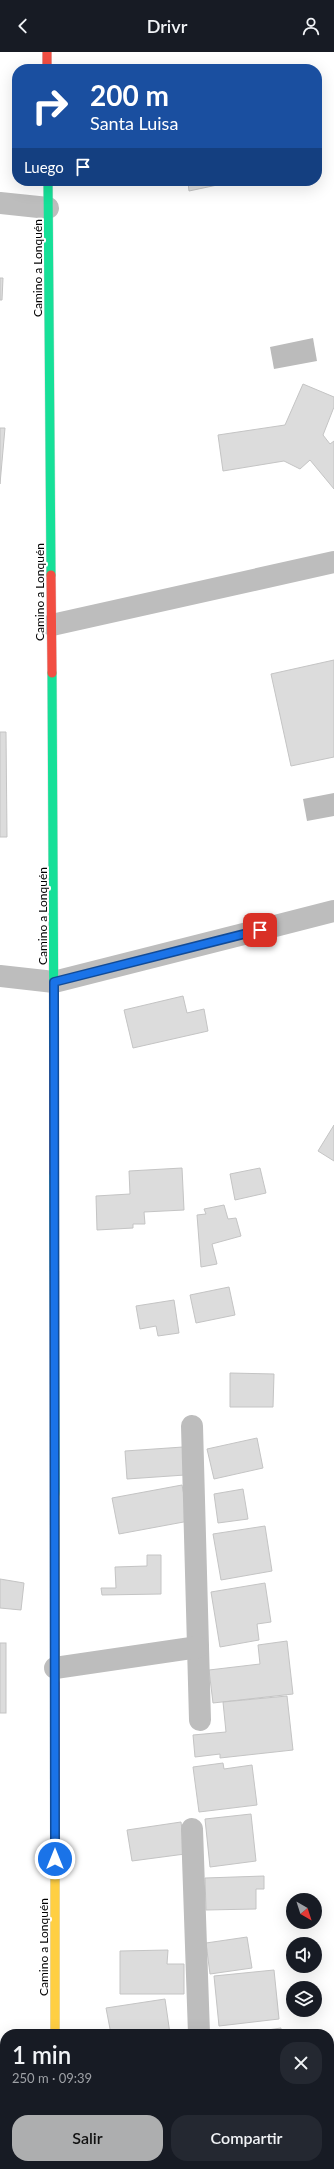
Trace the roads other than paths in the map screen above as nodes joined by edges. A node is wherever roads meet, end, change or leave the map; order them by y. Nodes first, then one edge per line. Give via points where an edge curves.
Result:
1 (47, 52) edge
2 (47, 64) edge
3 (48, 186) edge
4 (0, 203) edge
5 (48, 208) junction
6 (334, 562) edge
7 (52, 625) junction
8 (334, 911) edge
9 (0, 976) edge
10 (54, 982) junction
11 (192, 1426) dead end
12 (198, 1647) junction
13 (55, 1668) junction
14 (200, 1720) dead end
15 (192, 1829) dead end
16 (55, 2029) edge
17 (199, 2029) edge

1 - 2 main road
3 - 5 main road, Camino a Lonquén
4 - 5 street
5 - 7 main road, Camino a Lonquén
6 - 7 street
7 - 10 main road, Camino a Lonquén
8 - 10 street
9 - 10 street
10 - 13 main road, Camino a Lonquén
11 - 12 street
12 - 13 street
12 - 14 street
13 - 16 main road, Camino a Lonquén
15 - 17 street

